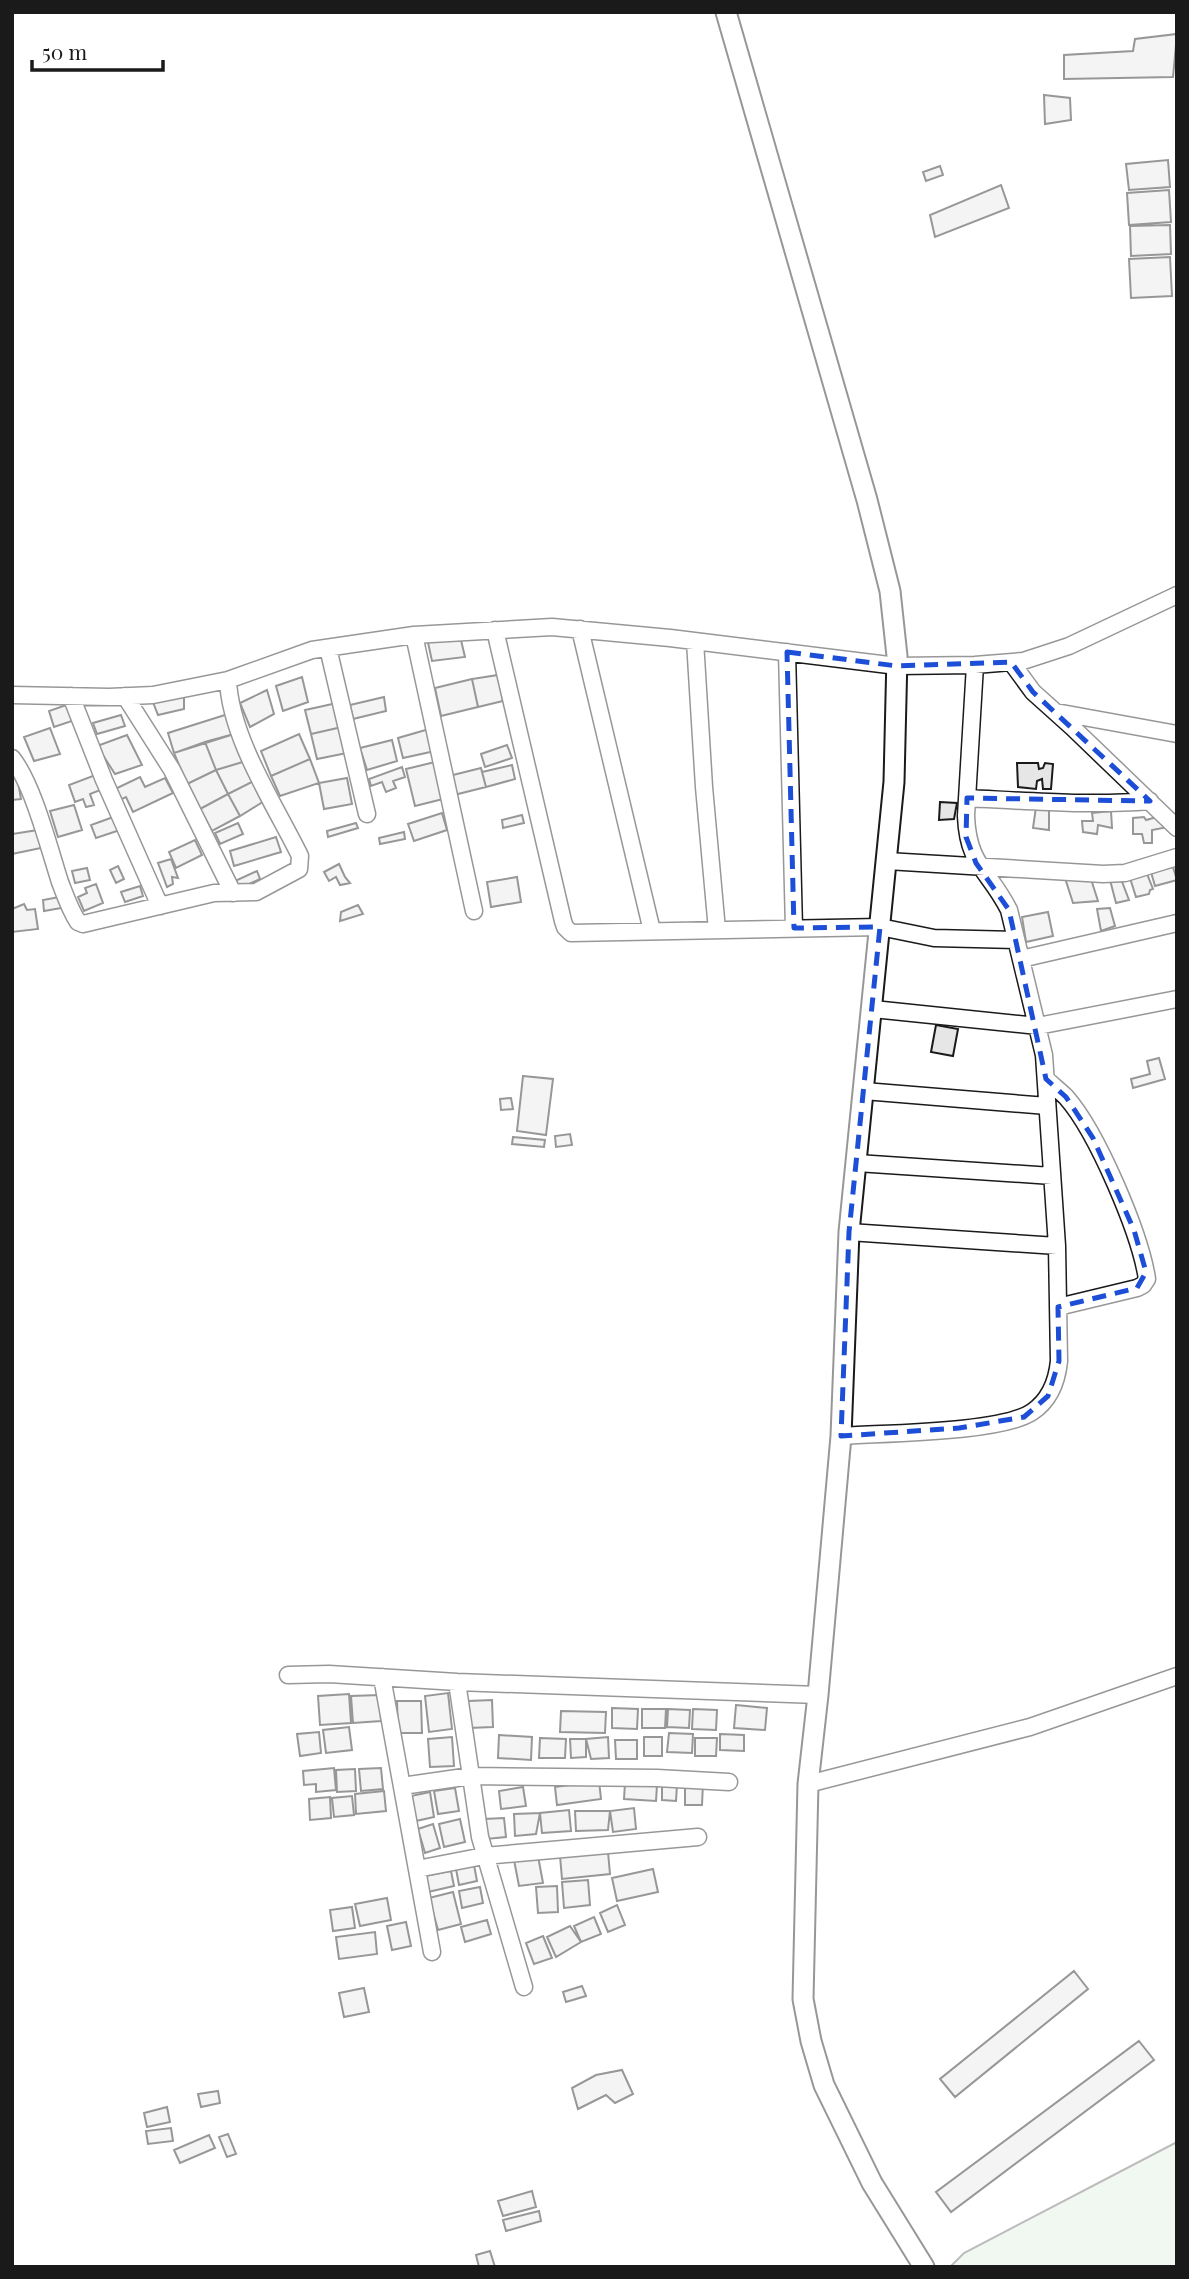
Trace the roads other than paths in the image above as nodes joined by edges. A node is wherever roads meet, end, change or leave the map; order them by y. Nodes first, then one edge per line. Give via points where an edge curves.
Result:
1 (726, 12) edge
2 (1177, 595) edge
3 (580, 629) junction
4 (495, 630) junction
5 (414, 635) junction
6 (695, 640) junction
7 (328, 648) junction
8 (787, 652) junction
9 (1011, 662) junction
10 (975, 665) junction
11 (897, 666) junction
12 (228, 680) junction
13 (12, 695) edge
14 (71, 696) junction
15 (125, 696) junction
16 (1056, 712) junction
17 (1177, 734) edge
18 (12, 758) edge
19 (967, 797) junction
20 (1150, 801) junction
21 (366, 814) dead end
22 (1177, 828) edge
23 (1177, 857) edge
24 (887, 861) junction
25 (979, 866) junction
26 (233, 893) junction
27 (160, 906) junction
28 (474, 911) dead end
29 (1177, 923) edge
30 (880, 927) junction
31 (794, 929) junction
32 (716, 930) junction
33 (652, 932) junction
34 (1016, 940) junction
35 (1021, 959) junction
36 (1177, 999) edge
37 (873, 1009) junction
38 (1038, 1026) junction
39 (1046, 1079) junction
40 (864, 1091) junction
41 (1048, 1107) junction
42 (857, 1163) junction
43 (1052, 1176) junction
44 (849, 1232) junction
45 (1057, 1246) junction
46 (1058, 1307) junction
47 (841, 1436) junction
48 (288, 1675) dead end
49 (1177, 1676) edge
50 (382, 1677) junction
51 (457, 1682) junction
52 (818, 1695) junction
53 (471, 1776) junction
54 (729, 1782) dead end
55 (808, 1784) junction
56 (402, 1786) junction
57 (698, 1837) dead end
58 (484, 1856) junction
59 (417, 1869) junction
60 (432, 1952) dead end
61 (524, 1987) dead end
62 (924, 2267) edge

1 - 11 street via 867,500 890,591
2 - 9 street via 1069,646
3 - 4 street
3 - 6 street
3 - 33 street
4 - 5 street
4 - 33 street via 565,927 571,933
5 - 7 street
5 - 28 street
6 - 8 street
6 - 32 street
7 - 12 street
7 - 21 street
8 - 11 street
8 - 31 street
9 - 10 street
9 - 16 street via 1033,692
10 - 11 street
10 - 19 street
11 - 24 street
12 - 15 street
12 - 26 street via 228,696 244,744 301,862 299,870 263,889
13 - 14 street
14 - 15 street
14 - 27 street
15 - 26 street via 172,769
16 - 17 street
16 - 20 street
18 - 27 street via 30,792 78,922
19 - 20 street via 1068,803
19 - 25 street via 966,837
20 - 22 street
23 - 25 street via 1125,873
24 - 25 street
24 - 30 street
25 - 34 street via 1009,910
26 - 27 street
29 - 35 street
30 - 31 street
30 - 34 street via 934,938
30 - 37 street
31 - 32 street
32 - 33 street
34 - 35 street
35 - 38 street
36 - 38 street
37 - 38 street
37 - 40 street
38 - 39 street
39 - 41 street
39 - 46 street via 1066,1097 1093,1138 1134,1230 1147,1279 1136,1288
40 - 41 street
40 - 42 street
41 - 43 street
42 - 43 street
42 - 44 street
43 - 45 street
44 - 45 street
44 - 47 street
45 - 46 street
46 - 47 street via 1058,1374 1048,1396 1024,1417 993,1424
47 - 52 street
48 - 50 street
49 - 55 street via 1030,1727
50 - 51 street
50 - 56 street
51 - 52 street
51 - 53 street
52 - 55 street
53 - 54 street
53 - 56 street
53 - 58 street
55 - 62 street via 803,1999 811,2041 824,2085 872,2183
56 - 59 street
57 - 58 street
58 - 59 street
58 - 61 street
59 - 60 street

